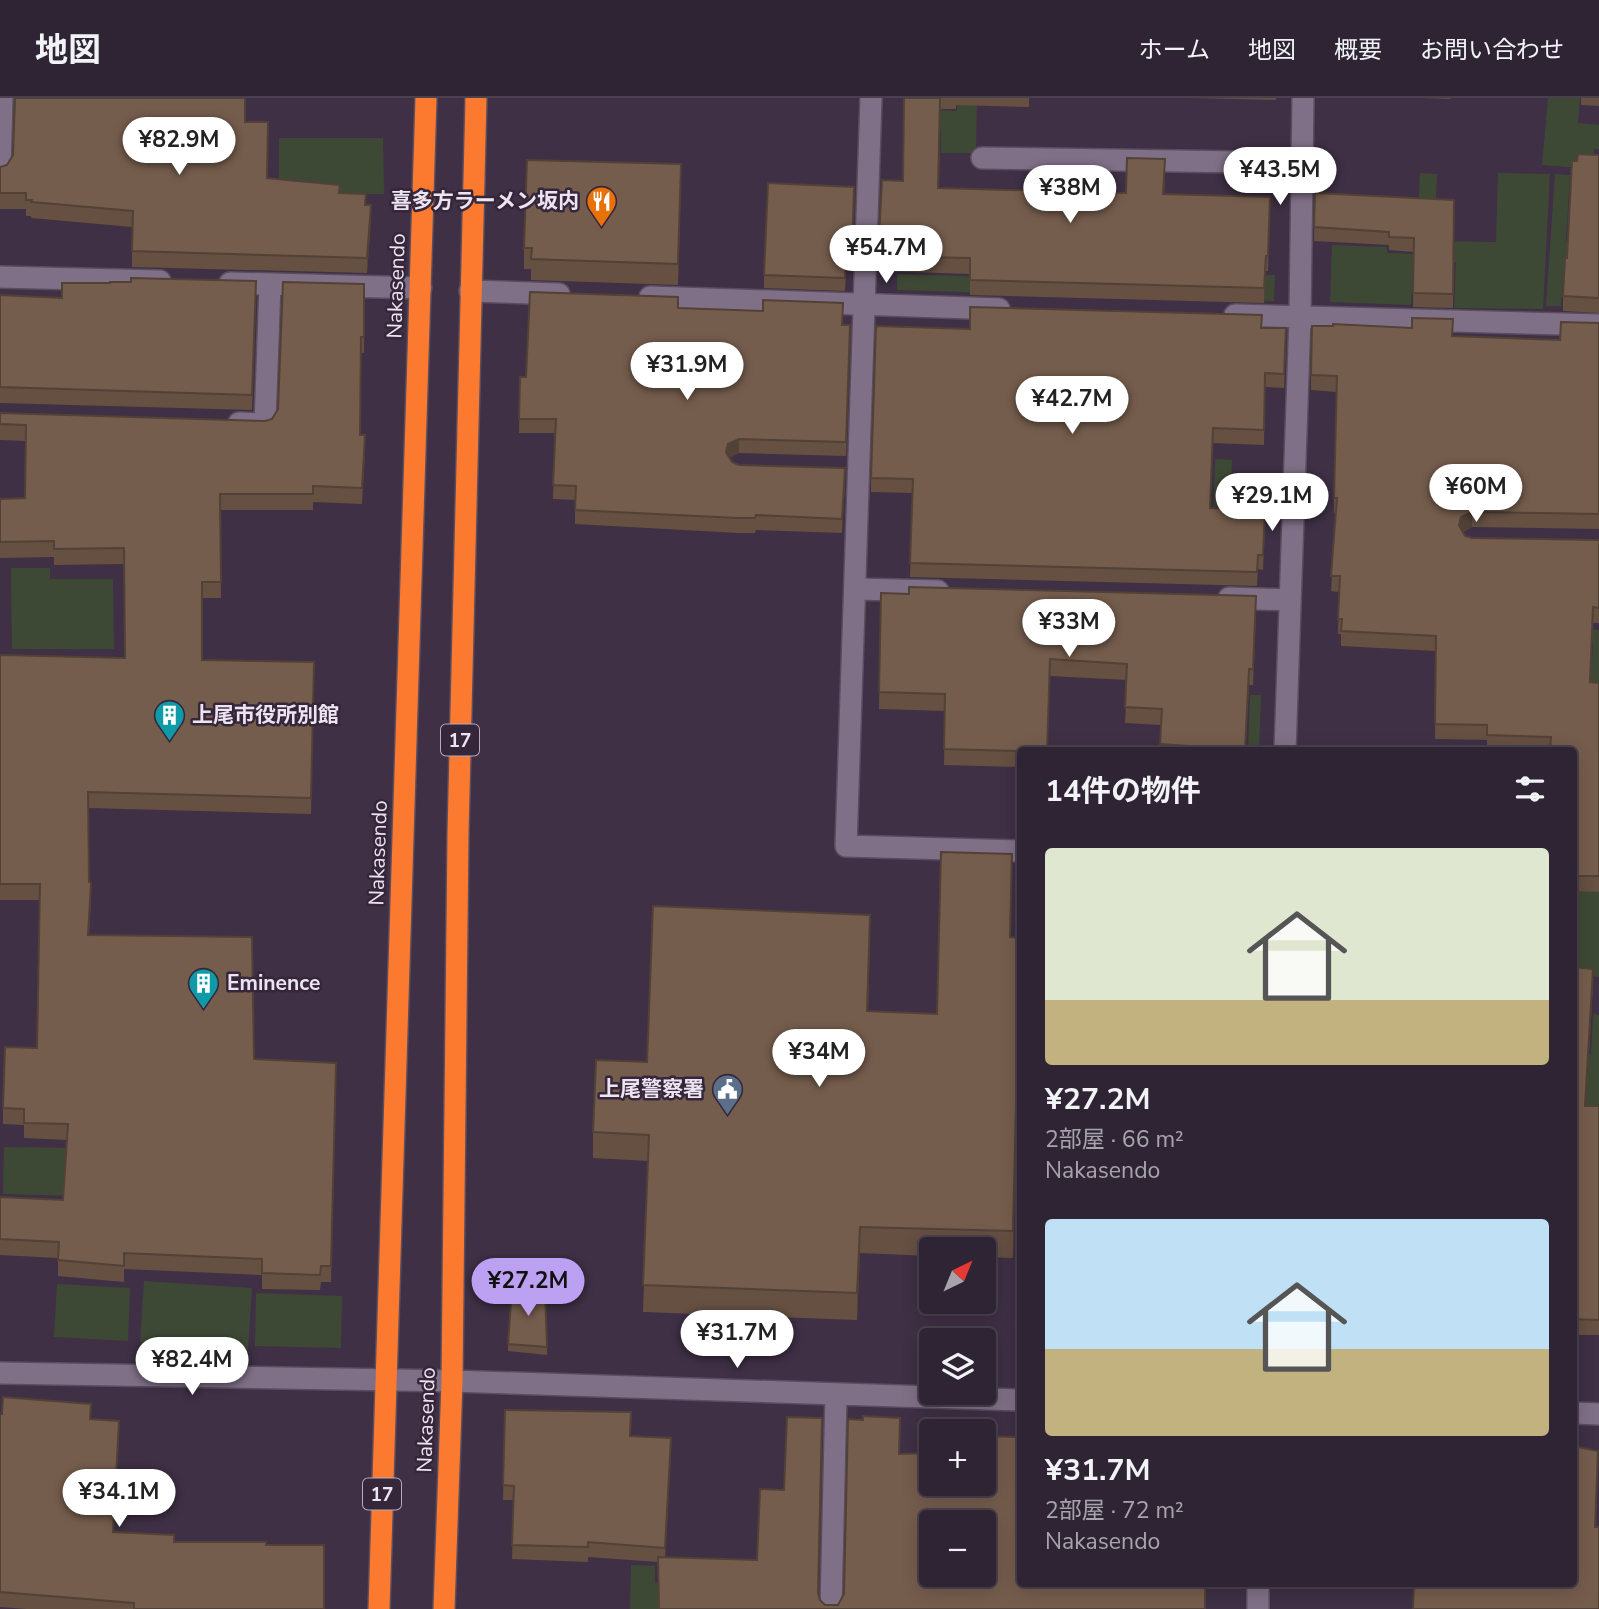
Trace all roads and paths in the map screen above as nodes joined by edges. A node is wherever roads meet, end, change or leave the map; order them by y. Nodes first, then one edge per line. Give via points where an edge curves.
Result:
1 (2, 98) edge
2 (426, 98) edge
3 (476, 98) edge
4 (871, 98) edge
5 (1303, 98) edge
6 (1, 120) edge
7 (982, 158) dead end
8 (1301, 163) junction
9 (0, 170) edge
10 (0, 277) edge
11 (176, 281) edge
12 (216, 282) edge
13 (270, 284) junction
14 (421, 288) junction
15 (470, 290) junction
16 (579, 295) edge
17 (634, 297) edge
18 (865, 305) junction
19 (1015, 309) edge
20 (1219, 314) edge
21 (1300, 316) junction
22 (1599, 325) edge
23 (223, 423) edge
24 (832, 469) edge
25 (859, 470) junction
26 (855, 589) junction
27 (964, 592) edge
28 (1209, 598) edge
29 (1290, 600) junction
30 (1284, 747) edge
31 (1017, 851) edge
32 (0, 1373) edge
33 (385, 1380) junction
34 (452, 1381) junction
35 (836, 1394) junction
36 (1017, 1400) edge
37 (1577, 1413) edge
38 (1599, 1414) edge
39 (1258, 1587) edge
40 (379, 1609) edge
41 (444, 1609) edge
42 (831, 1609) edge
43 (1258, 1609) edge

1 - 6 street
2 - 14 highway, Nakasendo / 17
3 - 15 highway, Nakasendo / 17
4 - 18 street
5 - 8 street
6 - 9 street
7 - 8 street
8 - 21 street
10 - 11 street
12 - 13 street
13 - 14 street
13 - 23 street via 265,424
14 - 33 highway, Nakasendo / 17
15 - 16 street
15 - 34 highway, Nakasendo / 17
17 - 18 street
18 - 19 street
18 - 25 street
20 - 21 street
21 - 22 street
21 - 29 street
24 - 25 street
25 - 26 street
26 - 27 street
26 - 31 street via 846,846
28 - 29 street
29 - 30 street
32 - 33 street
33 - 34 street
33 - 40 highway, Nakasendo / 17
34 - 35 street
34 - 41 highway, Nakasendo / 17
35 - 36 street
35 - 42 street
37 - 38 street
39 - 43 street

